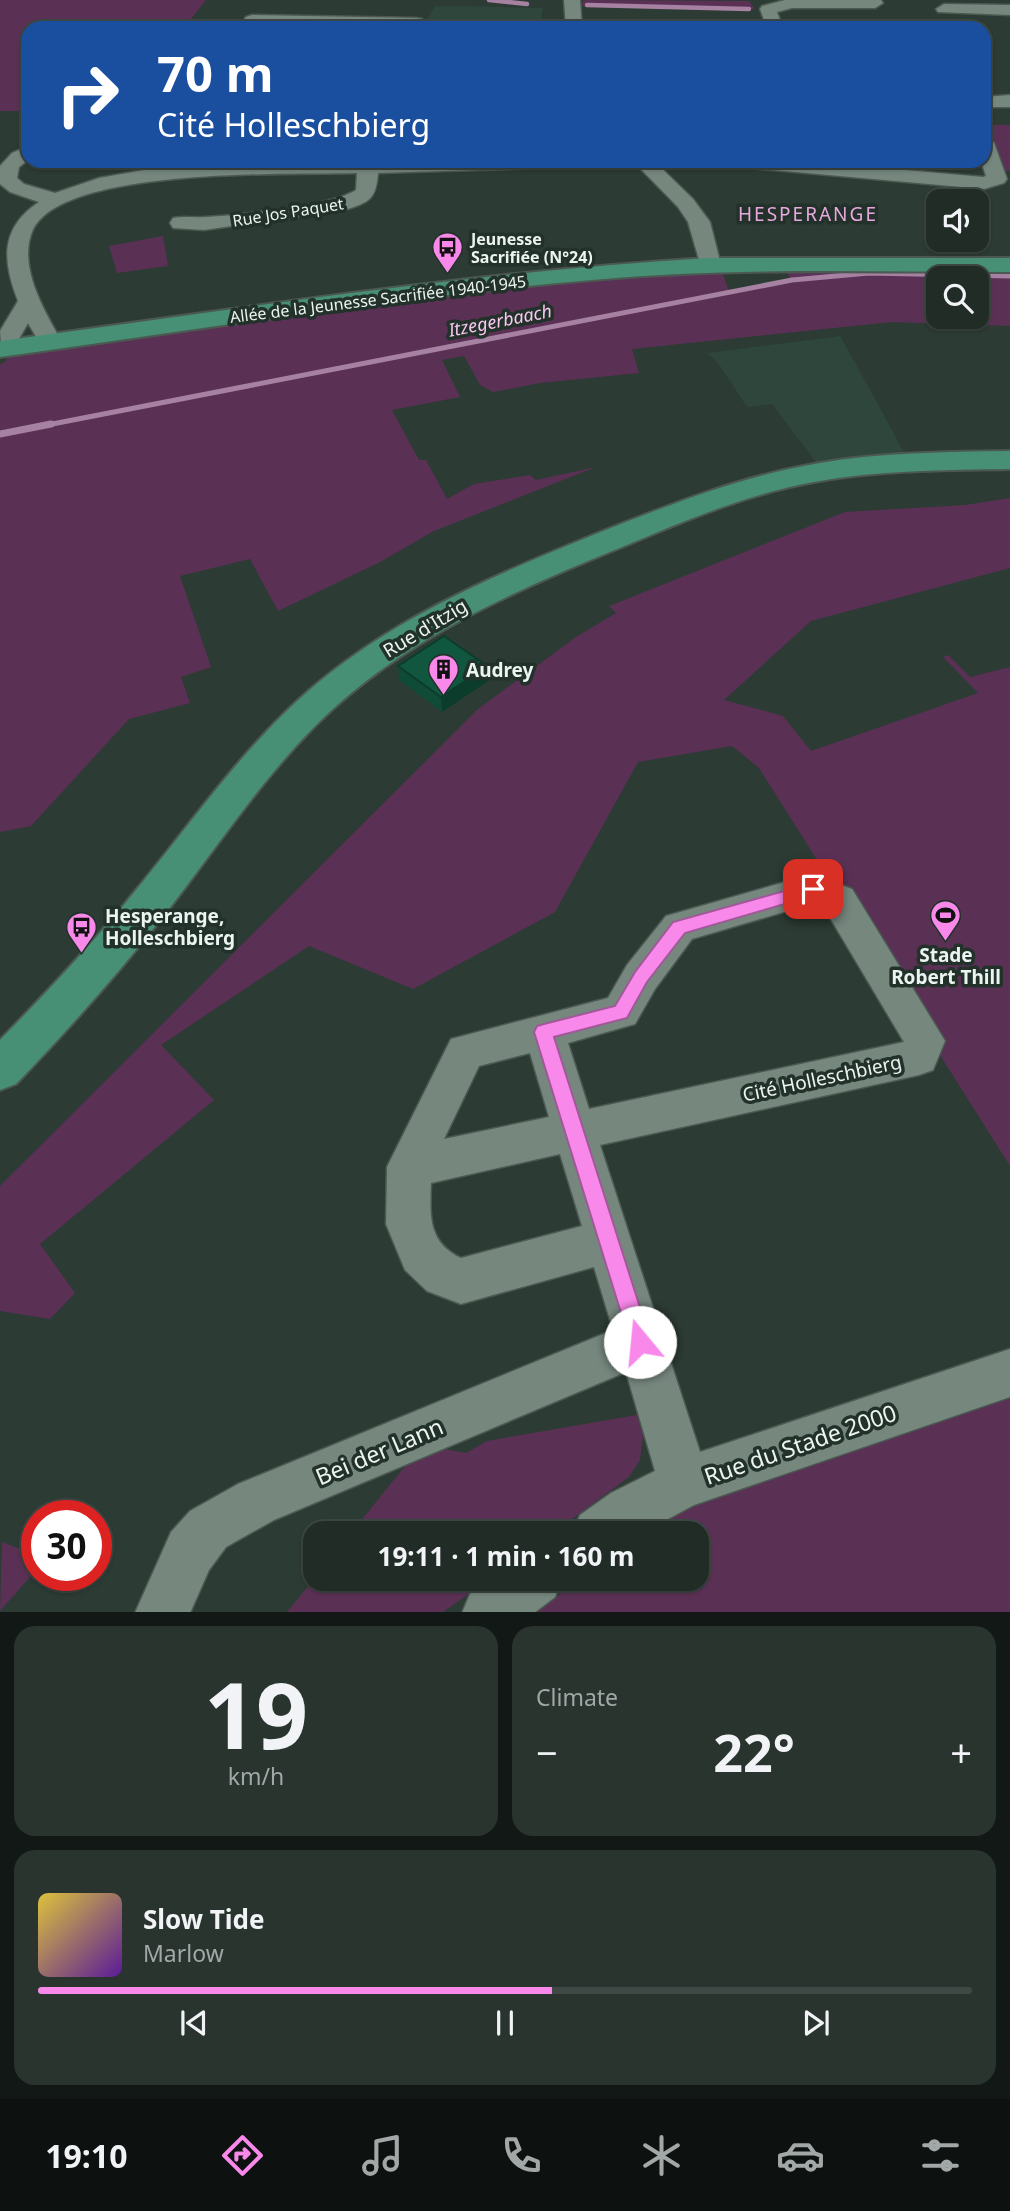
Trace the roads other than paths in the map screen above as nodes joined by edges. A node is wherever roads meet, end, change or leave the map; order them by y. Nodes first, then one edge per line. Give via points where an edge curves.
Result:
1 (261, 0) edge
2 (572, 0) edge
3 (873, 0) edge
4 (944, 9) dead end
5 (1010, 10) edge
6 (250, 21) edge
7 (574, 21) edge
8 (772, 21) edge
9 (1010, 101) edge
10 (991, 102) edge
11 (21, 156) edge
12 (991, 162) edge
13 (201, 168) edge
14 (368, 168) edge
15 (650, 168) edge
16 (814, 168) edge
17 (968, 168) edge
18 (974, 183) junction
19 (17, 188) junction
20 (55, 200) junction
21 (28, 222) junction
22 (181, 223) dead end
23 (710, 265) junction
24 (1010, 265) edge
25 (28, 303) junction
26 (50, 342) junction
27 (1, 349) edge
28 (1010, 460) edge
29 (544, 1032) junction
30 (0, 1070) edge
31 (574, 1131) junction
32 (409, 1167) junction
33 (609, 1241) junction
34 (640, 1342) junction
35 (1010, 1373) edge
36 (684, 1483) junction
37 (615, 1521) edge
38 (518, 1591) edge
39 (162, 1612) edge
40 (489, 1612) edge

1 - 6 street
2 - 7 street
3 - 8 street via 875,3 792,3 768,9
4 - 5 street
9 - 10 street
11 - 19 street via 6,171 7,180
12 - 18 street via 997,179
13 - 20 street via 124,178
14 - 22 street, Rue Jos Paquet via 366,192 338,206
15 - 23 street via 699,222
16 - 18 street
17 - 18 street
19 - 20 street
19 - 21 street via 8,205 14,216
20 - 21 street
21 - 25 street via 17,247
23 - 24 main road, Allée de la Jeunesse Sacrifiée 1940-1945
23 - 26 main road, Allée de la Jeunesse Sacrifiée 1940-1945 via 497,282
25 - 26 street
25 - 27 street
26 - 27 main road, Allée de la Jeunesse Sacrifiée 1940-1945
28 - 30 main road, Rue d'Itzig via 879,463 752,486 686,508 483,594 411,634 309,712 254,769 119,940
29 - 31 street
29 - 31 street, Cité Holleschbierg via 621,1012 679,927 813,889 839,900 925,1041 919,1056
29 - 32 street, Cité Holleschbierg via 465,1052
31 - 32 street, Cité Holleschbierg
31 - 33 street
32 - 33 street, Cité Holleschbierg via 408,1224 421,1254 443,1275 461,1281
33 - 34 street
34 - 36 street
34 - 39 street, Bei der Lann via 256,1502 208,1530 190,1551
35 - 36 street, Rue du Stade 2000
36 - 37 street, Rue du Stade 2000
38 - 40 street

